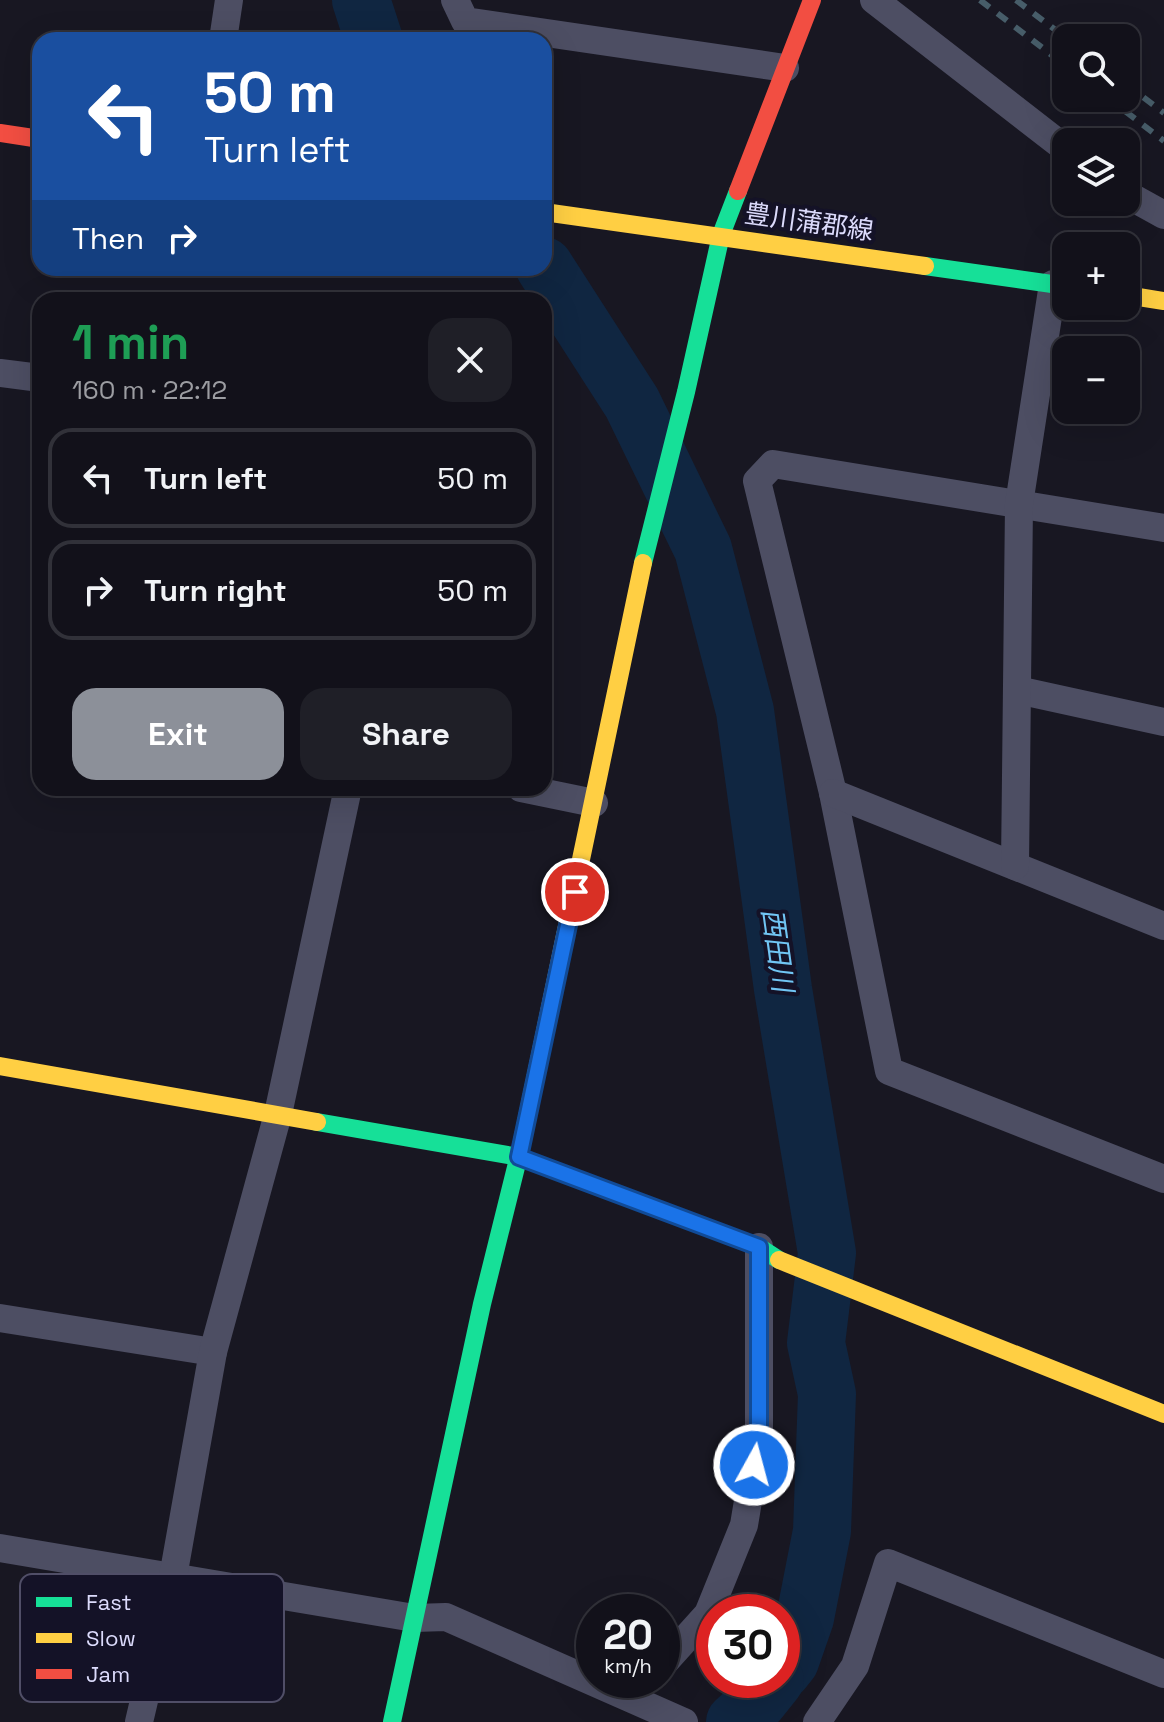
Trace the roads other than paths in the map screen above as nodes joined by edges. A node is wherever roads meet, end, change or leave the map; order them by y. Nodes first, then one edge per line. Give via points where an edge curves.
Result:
1 (229, 0) edge
2 (455, 0) edge
3 (812, 0) edge
4 (874, 0) edge
5 (224, 32) edge
6 (540, 32) edge
7 (552, 34) edge
8 (785, 68) junction
9 (0, 133) edge
10 (32, 138) edge
11 (1052, 138) edge
12 (1140, 202) edge
13 (552, 213) edge
14 (1164, 215) edge
15 (721, 235) junction
16 (1052, 284) edge
17 (1140, 297) edge
18 (1164, 301) edge
19 (1053, 320) edge
20 (0, 373) edge
21 (32, 377) edge
22 (1019, 504) junction
23 (1164, 528) edge
24 (1017, 690) junction
25 (1164, 722) edge
26 (833, 793) junction
27 (552, 794) edge
28 (346, 796) edge
29 (594, 803) junction
30 (1015, 866) junction
31 (1164, 926) edge
32 (0, 1066) edge
33 (278, 1114) junction
34 (519, 1157) junction
35 (1164, 1179) edge
36 (770, 1253) junction
37 (0, 1318) edge
38 (213, 1352) junction
39 (1164, 1414) edge
40 (0, 1548) edge
41 (155, 1574) edge
42 (174, 1574) edge
43 (284, 1596) edge
44 (414, 1618) junction
45 (680, 1645) edge
46 (576, 1669) edge
47 (1164, 1674) edge
48 (643, 1698) edge
49 (144, 1702) edge
50 (139, 1722) edge
51 (392, 1722) edge
52 (684, 1722) edge
53 (817, 1722) edge

1 - 5 street
2 - 6 street via 465,21
3 - 8 street
4 - 11 street
7 - 8 street
8 - 15 street
9 - 10 street
12 - 14 street
13 - 15 street, 豊川蒲郡線
15 - 16 street, 豊川蒲郡線
15 - 29 street via 638,582
17 - 18 street
19 - 22 street
20 - 21 street
22 - 23 street
22 - 24 street
22 - 26 street via 773,464 757,481
24 - 25 street
24 - 30 street
26 - 30 street
26 - 35 street via 889,1071
27 - 29 street
28 - 33 street
29 - 34 street
30 - 31 street
32 - 33 street
33 - 34 street
33 - 38 street
34 - 36 street
34 - 44 street
36 - 39 street
36 - 45 street via 759,1435 744,1525 708,1614
37 - 38 street
38 - 42 street
40 - 41 street
43 - 44 street
44 - 46 street via 446,1617
44 - 51 street
47 - 53 street via 888,1563 855,1666
48 - 52 street
49 - 50 street

